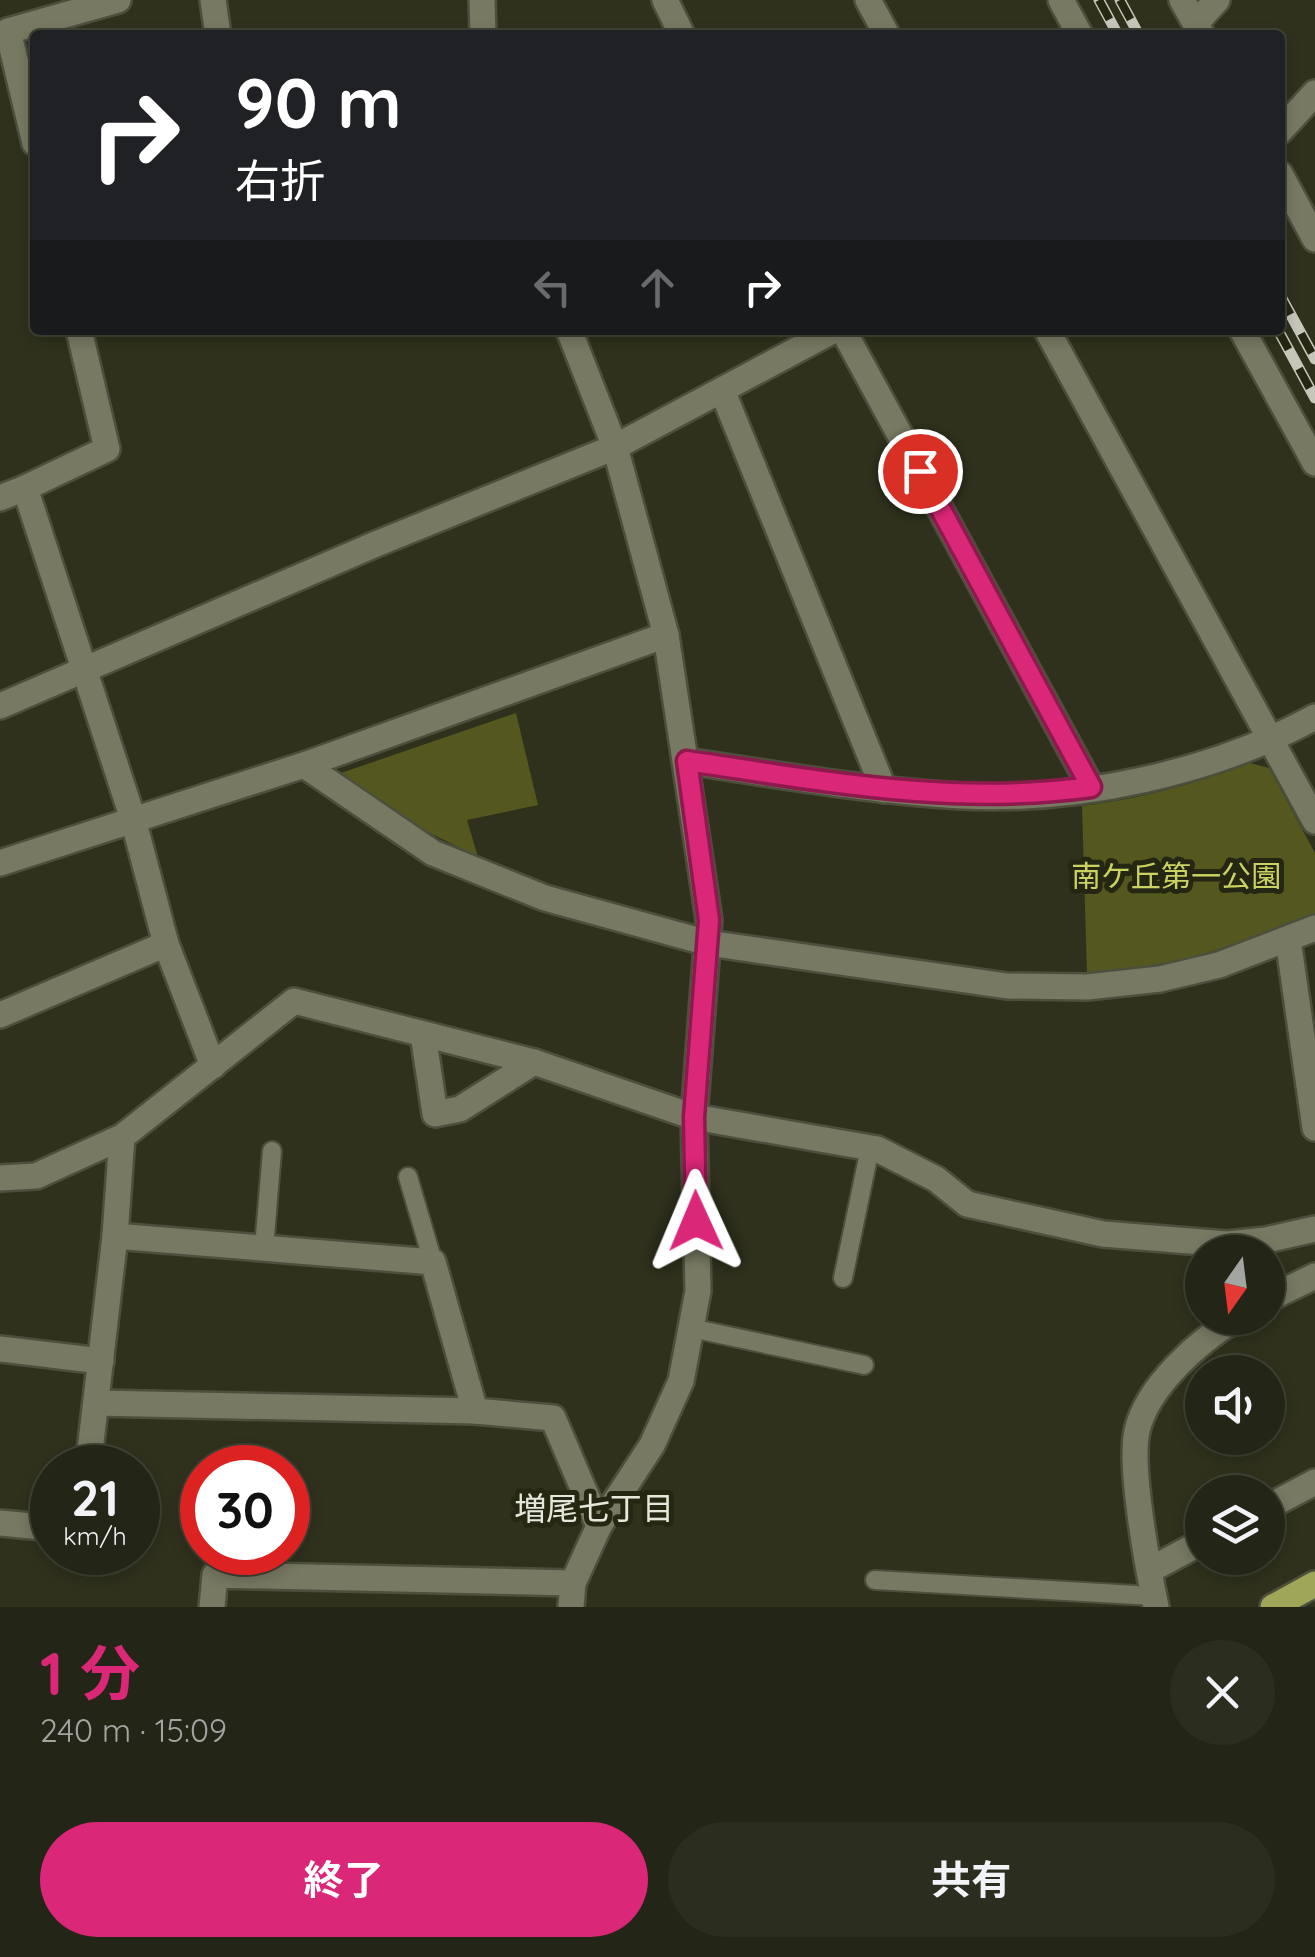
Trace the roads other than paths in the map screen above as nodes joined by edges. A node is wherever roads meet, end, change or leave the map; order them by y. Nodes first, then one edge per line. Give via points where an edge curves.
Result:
1 (118, 0) edge
2 (213, 0) edge
3 (482, 0) edge
4 (665, 0) edge
5 (868, 0) edge
6 (1061, 0) edge
7 (1182, 0) edge
8 (1218, 0) edge
9 (1199, 29) edge
10 (217, 30) edge
11 (483, 30) edge
12 (680, 30) edge
13 (884, 30) edge
14 (1077, 30) edge
15 (1315, 93) edge
16 (30, 122) edge
17 (1285, 126) edge
18 (1285, 183) edge
19 (1315, 239) edge
20 (80, 335) edge
21 (570, 335) edge
22 (825, 335) edge
23 (847, 335) edge
24 (1050, 335) edge
25 (1245, 335) edge
26 (722, 390) junction
27 (615, 447) junction
28 (1315, 463) edge
29 (24, 488) junction
30 (0, 498) edge
31 (666, 635) junction
32 (85, 670) junction
33 (0, 706) edge
34 (1315, 717) edge
35 (1271, 741) junction
36 (687, 761) junction
37 (304, 765) junction
38 (1091, 787) junction
39 (884, 790) junction
40 (132, 819) junction
41 (1315, 821) edge
42 (0, 863) edge
43 (1315, 928) edge
44 (1288, 939) junction
45 (708, 943) junction
46 (166, 944) junction
47 (0, 1014) edge
48 (424, 1034) junction
49 (534, 1062) junction
50 (213, 1066) junction
51 (694, 1117) junction
52 (1315, 1128) edge
53 (122, 1136) junction
54 (870, 1148) junction
55 (272, 1152) dead end
56 (408, 1176) dead end
57 (0, 1178) edge
58 (1315, 1229) edge
59 (116, 1236) junction
60 (264, 1248) junction
61 (433, 1262) junction
62 (1315, 1276) edge
63 (843, 1278) dead end
64 (1285, 1291) edge
65 (691, 1328) junction
66 (1211, 1335) edge
67 (0, 1349) edge
68 (101, 1361) junction
69 (864, 1365) dead end
70 (96, 1403) junction
71 (475, 1411) junction
72 (91, 1445) edge
73 (1315, 1482) edge
74 (1285, 1498) edge
75 (0, 1523) edge
76 (30, 1526) edge
77 (598, 1526) junction
78 (1185, 1559) edge
79 (876, 1580) dead end
80 (1315, 1584) edge
81 (1153, 1591) edge
82 (572, 1595) edge
83 (212, 1607) edge
84 (1273, 1607) edge

1 - 16 street via 8,31
2 - 10 street
3 - 11 street
4 - 12 street
5 - 13 street
6 - 14 street
7 - 9 street
8 - 9 street
15 - 17 street
18 - 19 street
20 - 29 street via 107,449
21 - 27 street
22 - 26 street
23 - 38 street
24 - 35 street
25 - 28 street
26 - 27 street
26 - 39 street
27 - 31 street
27 - 32 street
29 - 30 street
29 - 32 street
31 - 36 street
31 - 37 street
32 - 33 street
32 - 40 street
34 - 35 street
35 - 38 street via 1188,770
35 - 41 street
36 - 39 street
36 - 45 street
37 - 40 street
37 - 45 street via 432,853 546,898
38 - 39 street via 998,796
40 - 42 street
40 - 46 street
43 - 44 street
44 - 45 street via 1219,965 1087,987 1006,986
44 - 52 street
45 - 51 street
46 - 47 street
46 - 50 street
48 - 49 street
48 - 49 street via 435,1114 460,1109
48 - 50 street via 294,1001
49 - 51 street
50 - 53 street
51 - 54 street
51 - 65 street via 698,1291
53 - 57 street via 36,1176
53 - 59 street
54 - 58 street via 936,1179 967,1204 1104,1234 1226,1244
54 - 63 lane
55 - 60 lane
56 - 61 lane
59 - 60 street
59 - 68 street
60 - 61 street
61 - 71 street
62 - 64 street
65 - 69 lane
65 - 77 street via 671,1407
66 - 81 street via 1175,1368 1144,1409 1136,1433
67 - 68 street
68 - 70 street
70 - 71 street
70 - 72 street
71 - 77 street via 553,1418
73 - 74 street
75 - 76 street
77 - 82 street
78 - 81 street
79 - 81 lane
80 - 84 main road
82 - 83 street via 215,1575

